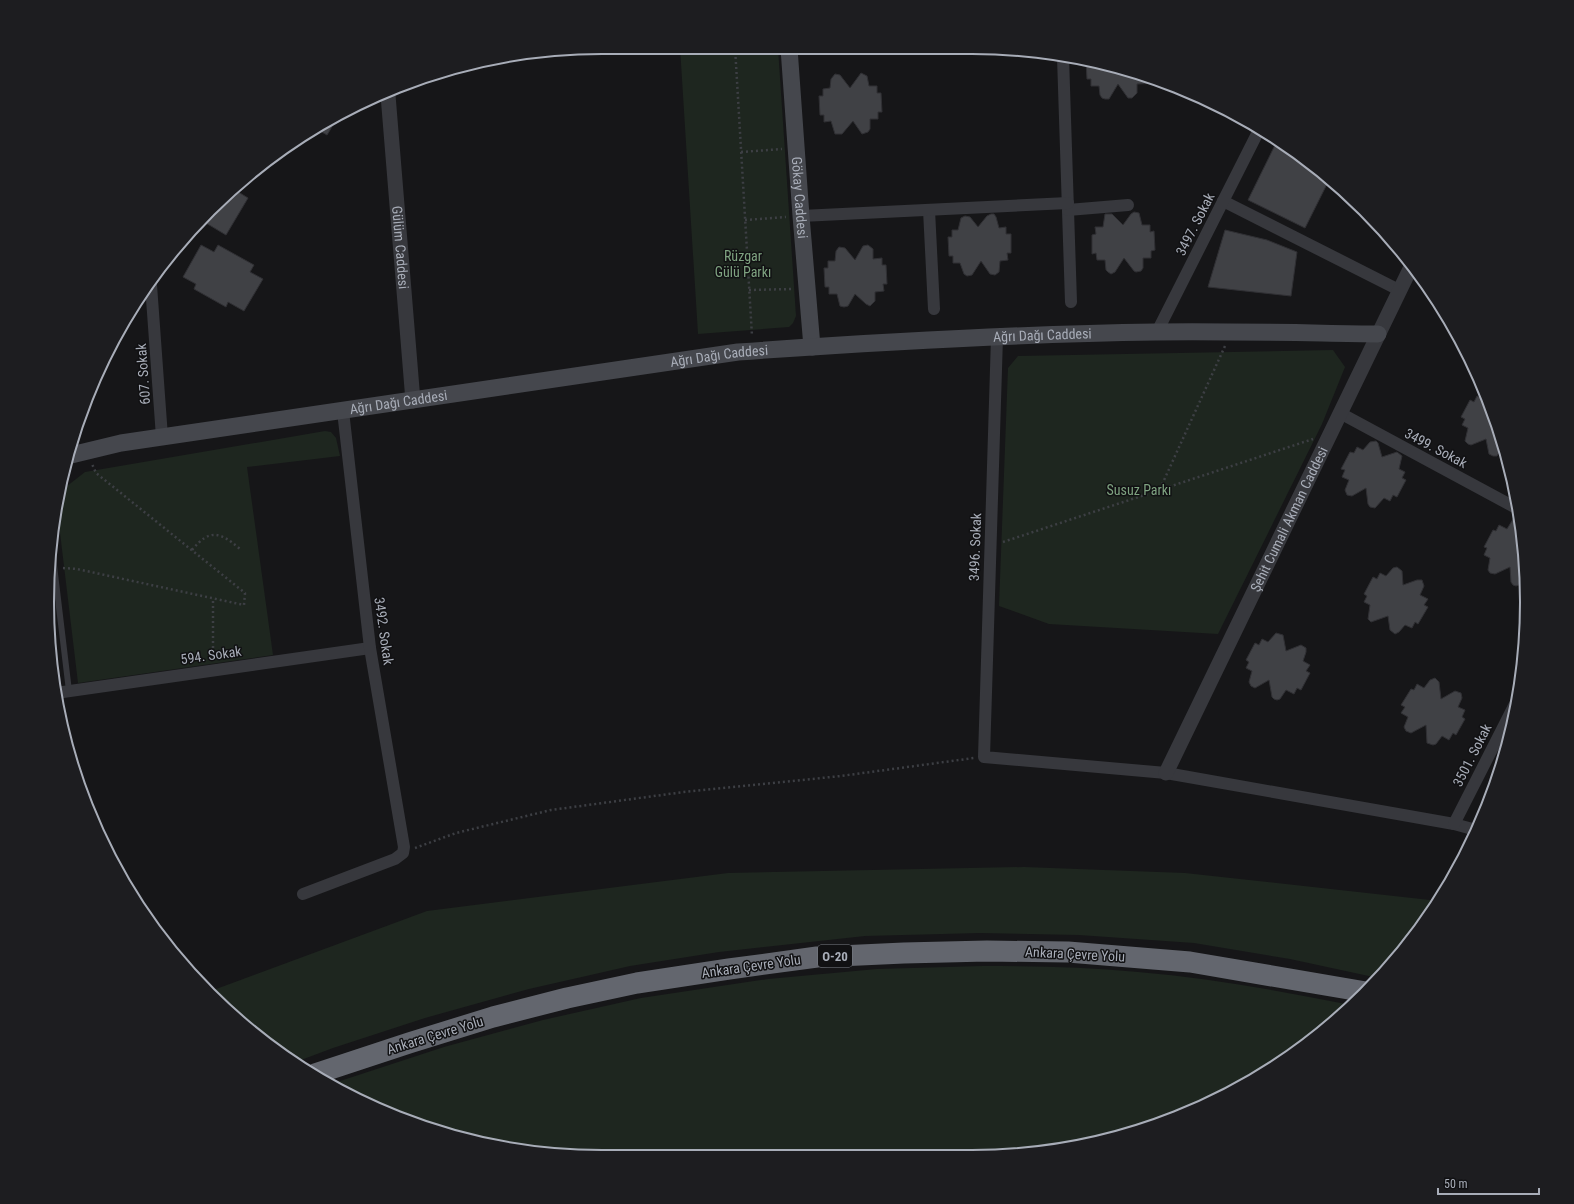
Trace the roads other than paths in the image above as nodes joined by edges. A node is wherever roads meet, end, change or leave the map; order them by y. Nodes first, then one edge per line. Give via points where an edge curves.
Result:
1 (789, 54) edge
2 (1063, 62) edge
3 (388, 98) edge
4 (1257, 134) edge
5 (1223, 200) junction
6 (1128, 205) dead end
7 (1068, 206) junction
8 (929, 210) junction
9 (801, 216) junction
10 (1409, 271) edge
11 (151, 290) edge
12 (1400, 290) junction
13 (1071, 302) dead end
14 (934, 309) dead end
15 (1157, 332) junction
16 (1378, 334) junction
17 (997, 337) junction
18 (812, 347) junction
19 (413, 401) junction
20 (343, 411) junction
21 (1340, 413) junction
22 (162, 437) junction
23 (75, 454) edge
24 (1511, 505) edge
25 (55, 574) edge
26 (370, 648) junction
27 (69, 691) junction
28 (62, 692) edge
29 (1506, 721) edge
30 (1166, 773) junction
31 (1454, 824) junction
32 (1470, 828) edge
33 (303, 894) dead end
34 (1357, 991) edge
35 (320, 1072) edge

1 - 9 main road, Gökay Caddesi
2 - 7 street
3 - 19 street, Gülüm Caddesi
4 - 5 street, 3497. Sokak
5 - 12 street
5 - 15 street, 3497. Sokak
6 - 7 street
7 - 8 street
7 - 13 street
8 - 9 street
8 - 14 street
9 - 18 main road, Gökay Caddesi
10 - 12 street, Şehit Cumali Akman Caddesi
11 - 22 street, 607. Sokak
12 - 16 street, Şehit Cumali Akman Caddesi
15 - 16 main road, Ağrı Dağı Caddesi
15 - 17 main road, Ağrı Dağı Caddesi
16 - 21 street, Şehit Cumali Akman Caddesi
17 - 18 main road, Ağrı Dağı Caddesi
17 - 30 street, 3496. Sokak via 984,757
18 - 19 main road, Ağrı Dağı Caddesi via 730,353
19 - 20 main road, Ağrı Dağı Caddesi
20 - 22 main road, Ağrı Dağı Caddesi
20 - 26 street, 3492. Sokak
21 - 24 street, 3499. Sokak
21 - 30 street, Şehit Cumali Akman Caddesi
22 - 23 main road, Ağrı Dağı Caddesi via 121,443
25 - 27 lane
26 - 27 street, 594. Sokak
26 - 33 street, 3492. Sokak via 403,853 395,859
27 - 28 street, 594. Sokak
29 - 31 street, 3501. Sokak
30 - 31 street
31 - 32 street
34 - 35 highway, Ankara Çevre Yolu / O-20 via 1190,962 1099,954 904,952 817,958 637,983 567,998 408,1043

